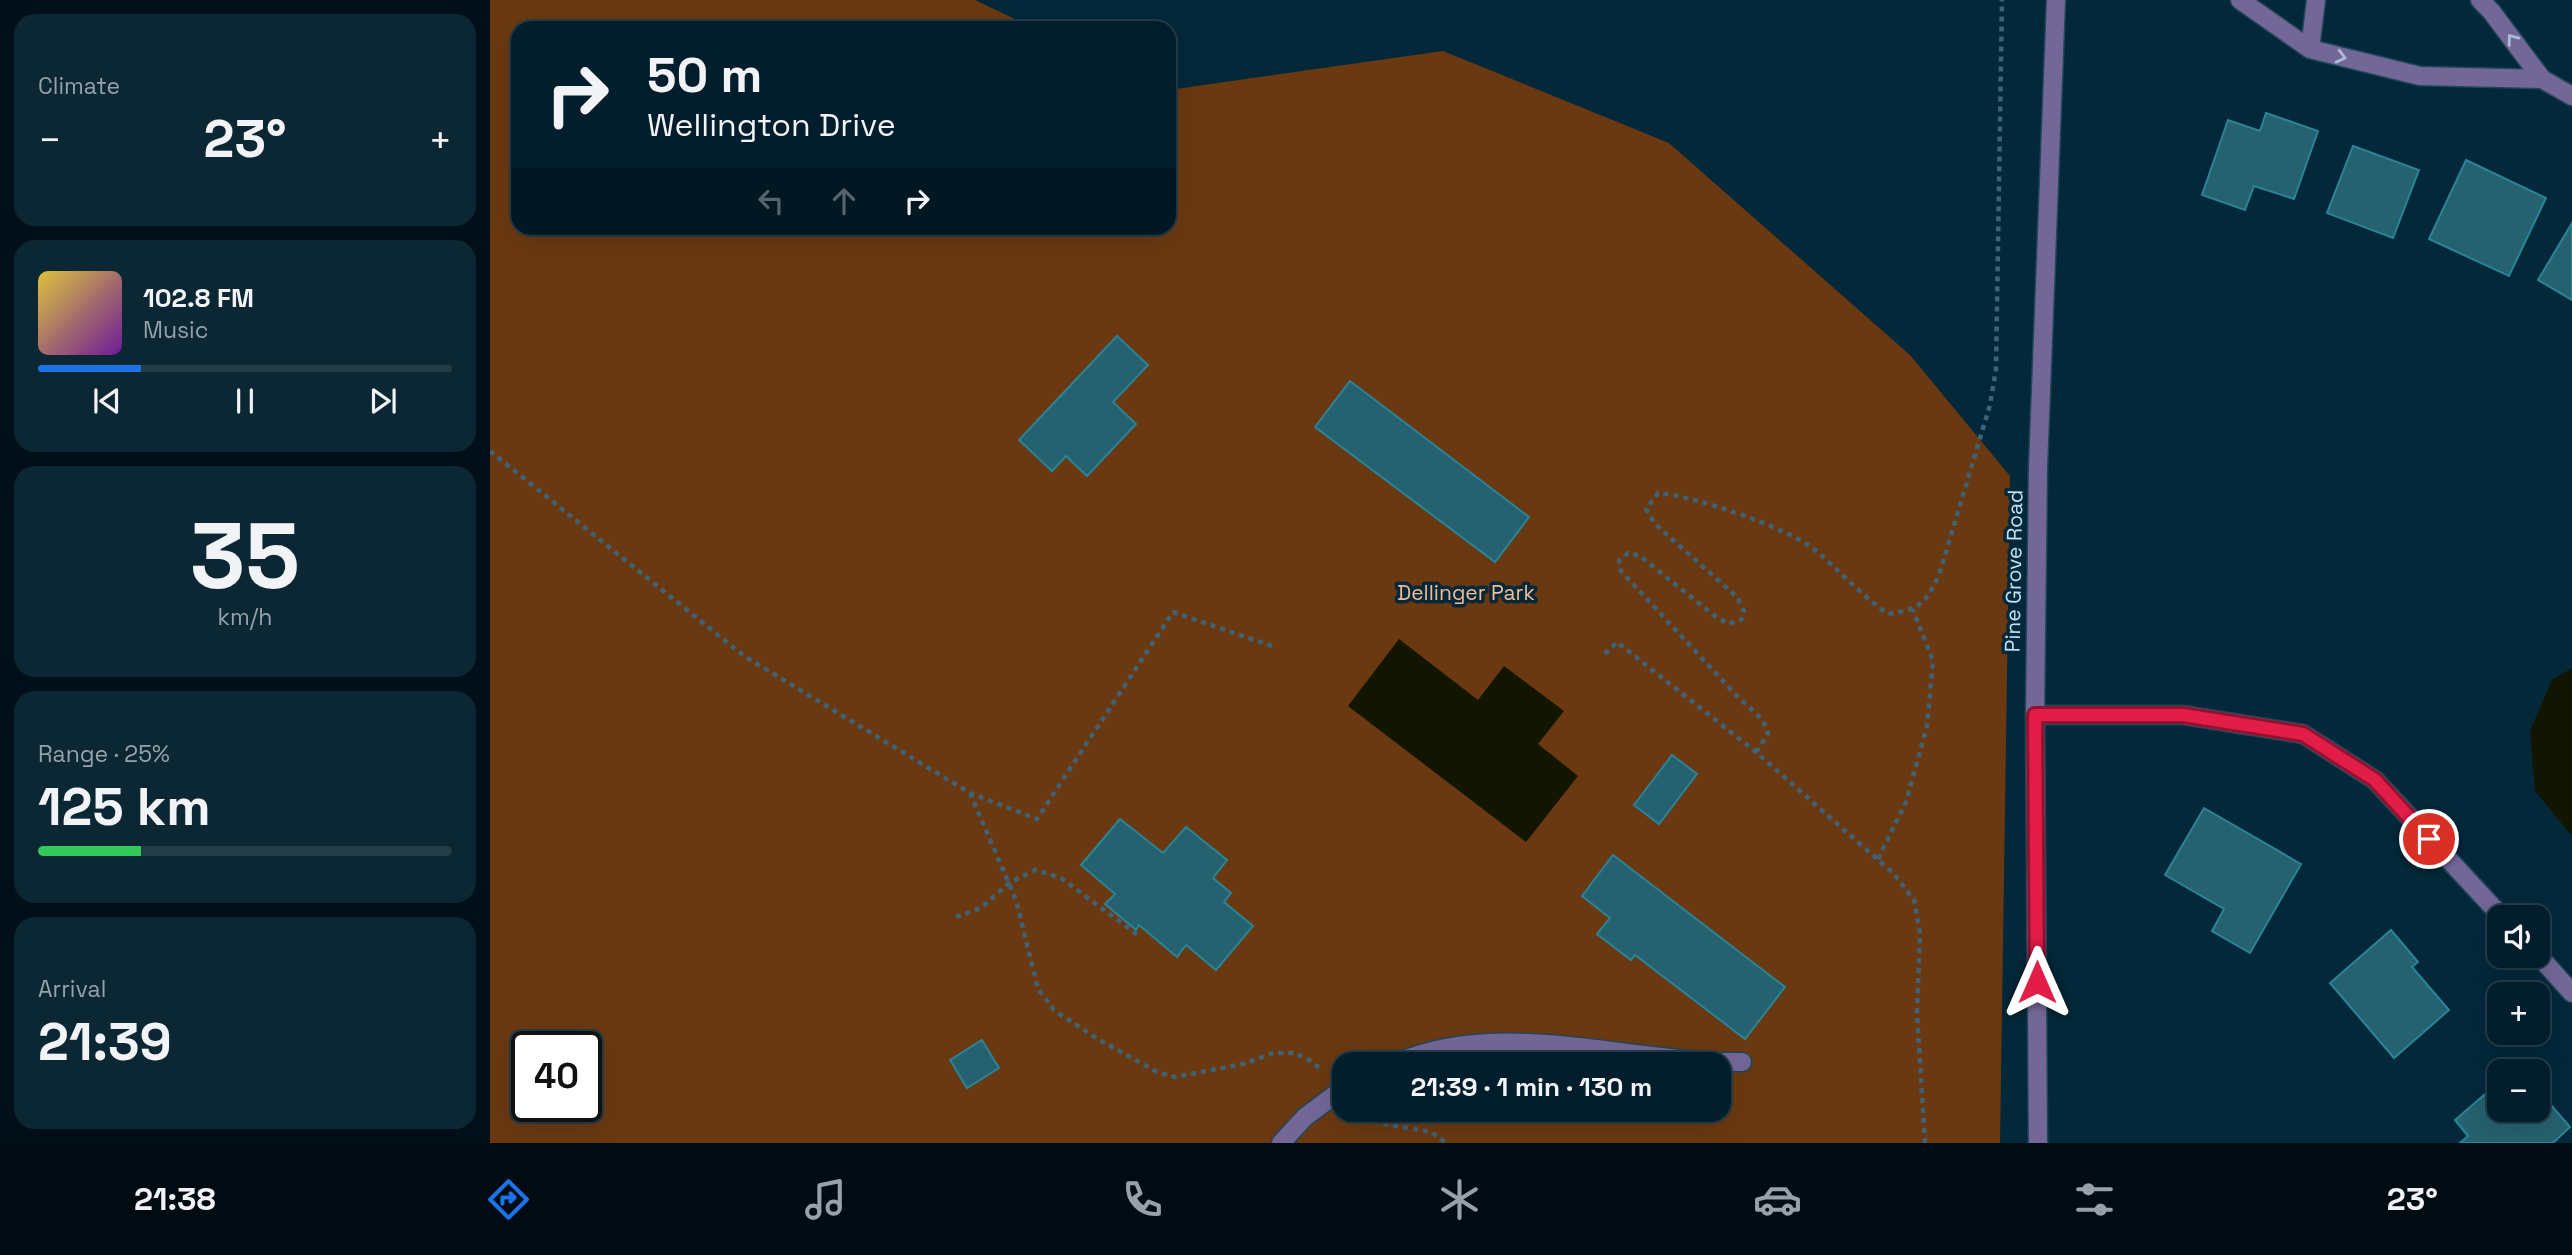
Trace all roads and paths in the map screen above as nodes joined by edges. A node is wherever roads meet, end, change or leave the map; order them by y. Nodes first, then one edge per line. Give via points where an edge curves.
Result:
1 (2002, 0) edge
2 (2056, 0) edge
3 (2240, 0) edge
4 (2316, 0) edge
5 (2480, 0) edge
6 (2310, 49) junction
7 (2542, 79) junction
8 (2572, 96) edge
9 (490, 451) edge
10 (1913, 610) junction
11 (1275, 647) dead end
12 (1605, 654) dead end
13 (2035, 715) junction
14 (1756, 752) junction
15 (970, 793) junction
16 (1878, 859) junction
17 (1009, 883) junction
18 (2491, 905) edge
19 (956, 917) dead end
20 (1139, 936) dead end
21 (2550, 968) edge
22 (2572, 993) edge
23 (1430, 1052) edge
24 (1623, 1052) edge
25 (1731, 1062) edge
26 (1742, 1062) dead end
27 (1332, 1079) edge
28 (1332, 1097) edge
29 (1377, 1122) edge
30 (1281, 1143) edge
31 (1446, 1143) edge
32 (1925, 1143) edge
33 (2038, 1143) edge

1 - 10 path via 1996,369 1990,405 1939,575 1928,597
2 - 13 street, Pine Grove Road via 2038,442
3 - 6 street
4 - 6 street
7 -> 5 street
6 -> 7 street via 2420,76
7 - 8 street
9 - 15 path via 744,656
10 - 14 path via 1888,614 1789,533 1679,495 1658,493 1646,509 1655,524 1737,597 1744,611 1742,619 1730,624 1716,617 1640,556 1628,553 1619,561 1621,571 1763,720 1768,734
10 - 16 path via 1933,661 1927,726 1906,802
11 - 15 path via 1173,612 1037,819
12 - 14 path via 1616,642
13 - 18 street via 2183,715 2303,734 2375,780
13 - 33 street, Pine Grove Road
14 - 16 path
15 - 17 path
16 - 32 path via 1914,900 1920,933 1917,1013
17 - 19 path via 981,908
17 - 20 path via 1035,870 1062,878
17 - 27 path via 1038,989 1054,1010 1096,1038 1175,1077 1243,1064 1273,1053 1295,1053
21 - 22 street
23 - 24 street via 1489,1043
25 - 26 street
28 - 30 street
29 - 31 path via 1431,1132

